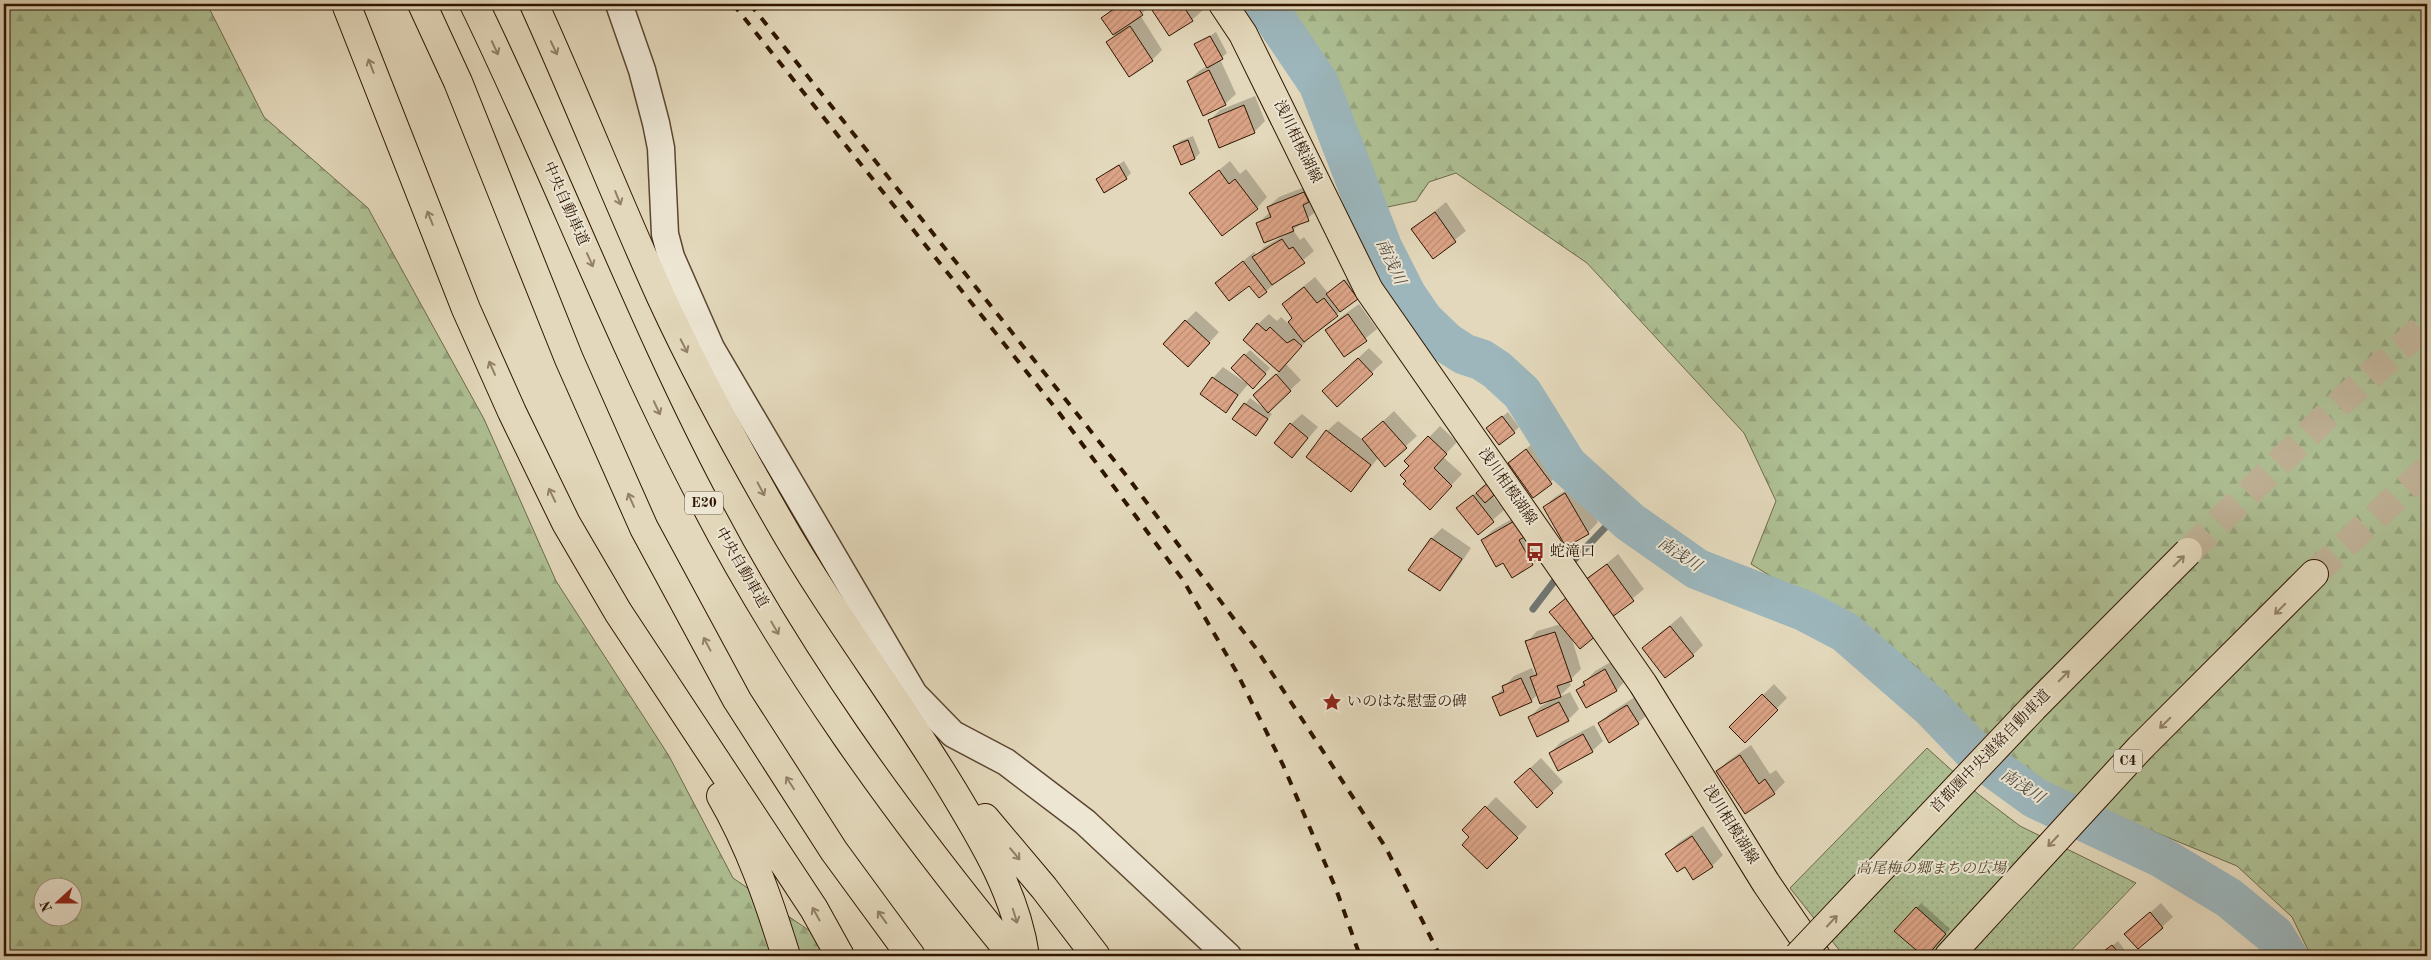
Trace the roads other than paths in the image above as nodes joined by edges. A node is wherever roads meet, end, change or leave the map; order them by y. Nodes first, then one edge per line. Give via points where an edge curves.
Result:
1 (346, 4) edge
2 (422, 4) edge
3 (474, 4) edge
4 (534, 4) edge
5 (619, 4) edge
6 (1223, 4) edge
7 (566, 523) junction
8 (2188, 552) tunnel mouth
9 (2314, 574) tunnel mouth
10 (928, 749) junction
11 (786, 956) edge
12 (840, 956) edge
13 (911, 956) edge
14 (1013, 956) edge
15 (1025, 956) edge
16 (1096, 956) edge
17 (1228, 956) edge
18 (1798, 956) edge
19 (1816, 956) edge
20 (1949, 956) edge

7 -> 1 main road via 462,299
13 -> 2 main road via 834,851 737,700 644,528 569,359 458,82
3 -> 14 main road, 中央自動車道 / E20 via 666,427 746,579 841,729 928,851
4 -> 10 main road via 658,290 712,400 802,559
5 - 17 street via 656,123 661,148 665,234 671,257 711,348 914,694 953,734 1006,762 1085,822
6 - 19 main road, 浅川相模湖線 via 1243,34 1369,290 1644,684 1766,883
7 - 11 main road via 604,601 727,806 750,855
12 -> 7 main road via 809,901 618,612
18 -> 8 main road, 首都圏中央連絡自動車道, bridge via 2033,708
9 -> 20 main road, C4 via 2140,748
10 -> 15 main road via 994,860 1009,895
10 -> 16 main road

